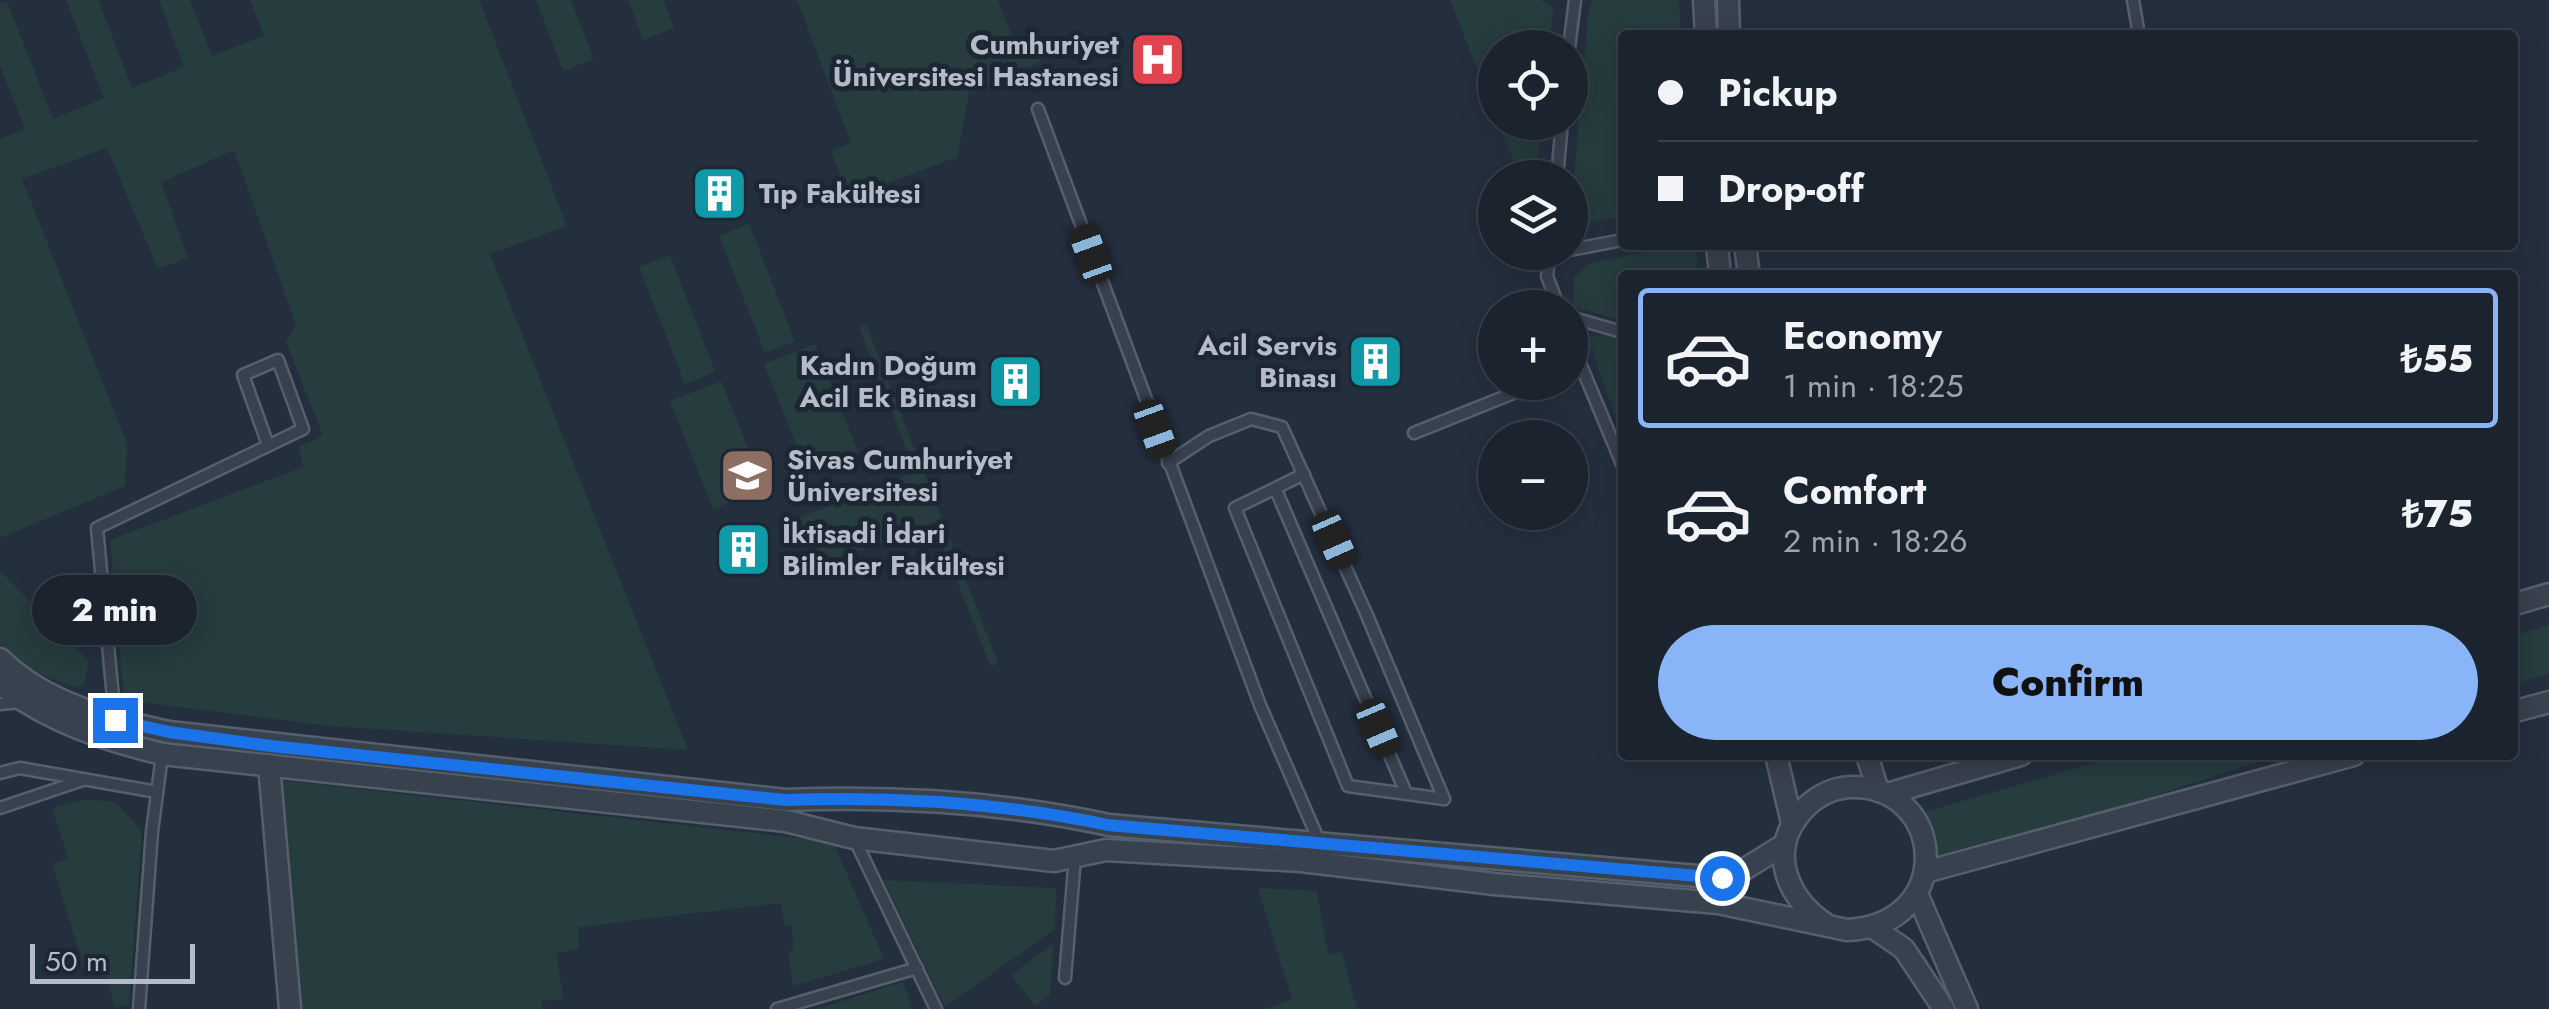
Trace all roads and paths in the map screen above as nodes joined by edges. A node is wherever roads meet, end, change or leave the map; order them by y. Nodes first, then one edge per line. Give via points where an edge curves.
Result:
1 (1575, 0) edge
2 (1704, 0) edge
3 (1728, 0) edge
4 (2133, 0) edge
5 (1571, 30) edge
6 (1706, 30) edge
7 (1729, 30) edge
8 (2139, 30) edge
9 (1038, 110) dead end
10 (1618, 241) edge
11 (1588, 247) edge
12 (1588, 322) edge
13 (1618, 331) edge
14 (1588, 395) edge
15 (1496, 400) edge
16 (1414, 433) dead end
17 (268, 444) junction
18 (1618, 456) edge
19 (1168, 464) junction
20 (1304, 474) junction
21 (1276, 490) junction
22 (2549, 594) edge
23 (2518, 603) edge
24 (0, 659) edge
25 (0, 684) edge
26 (23, 702) junction
27 (2549, 702) edge
28 (0, 704) edge
29 (2518, 710) edge
30 (115, 720) junction
31 (162, 754) junction
32 (1777, 760) edge
33 (1868, 760) edge
34 (2002, 760) edge
35 (2336, 760) edge
36 (270, 765) junction
37 (0, 773) edge
38 (84, 780) junction
39 (157, 792) junction
40 (1882, 792) junction
41 (1406, 793) junction
42 (0, 808) edge
43 (1792, 823) junction
44 (854, 838) junction
45 (1319, 842) junction
46 (1785, 844) junction
47 (1074, 857) junction
48 (1925, 872) junction
49 (1918, 894) junction
50 (1827, 924) junction
51 (1872, 927) junction
52 (917, 968) junction
53 (1065, 978) dead end
54 (139, 1009) edge
55 (290, 1009) edge
56 (777, 1009) edge
57 (936, 1009) edge
58 (1944, 1009) edge
59 (1967, 1009) edge

1 - 5 lane
2 - 6 street
3 - 7 street
4 - 8 lane
9 - 19 lane
10 - 11 lane
12 - 13 lane
14 - 18 lane
15 - 16 lane
17 - 17 lane via 302,429 278,360 243,375
17 - 30 lane via 97,528
19 - 20 lane via 1209,436 1252,419 1282,427
19 - 45 lane
20 - 21 lane
20 - 41 lane via 1444,799
21 - 41 lane
21 - 41 lane via 1235,508 1348,786
22 - 23 street
24 - 30 street via 37,688
25 - 26 street
26 - 28 lane
26 - 31 street via 111,741
27 - 29 street
30 - 45 street via 271,746 786,800 855,798 1048,812 1108,825
31 - 36 street
31 - 39 lane
32 - 43 street
33 - 40 street
34 - 40 street
35 - 48 street
36 - 44 street via 786,821
36 - 55 street
37 - 38 lane via 20,768
38 - 39 lane
38 - 42 lane
39 - 54 lane
40 - 43 street via 1844,787 1806,806
40 - 48 street via 1920,826
43 - 46 street
44 - 47 street
44 - 52 lane
45 - 46 street via 1722,878
46 - 50 street via 1792,892
47 - 50 street via 1106,850 1318,863 1718,903
47 - 53 lane
48 - 49 street
49 - 51 street via 1905,910
49 - 59 street
50 - 51 street
51 - 58 street via 1904,950
52 - 56 lane
52 - 57 lane

